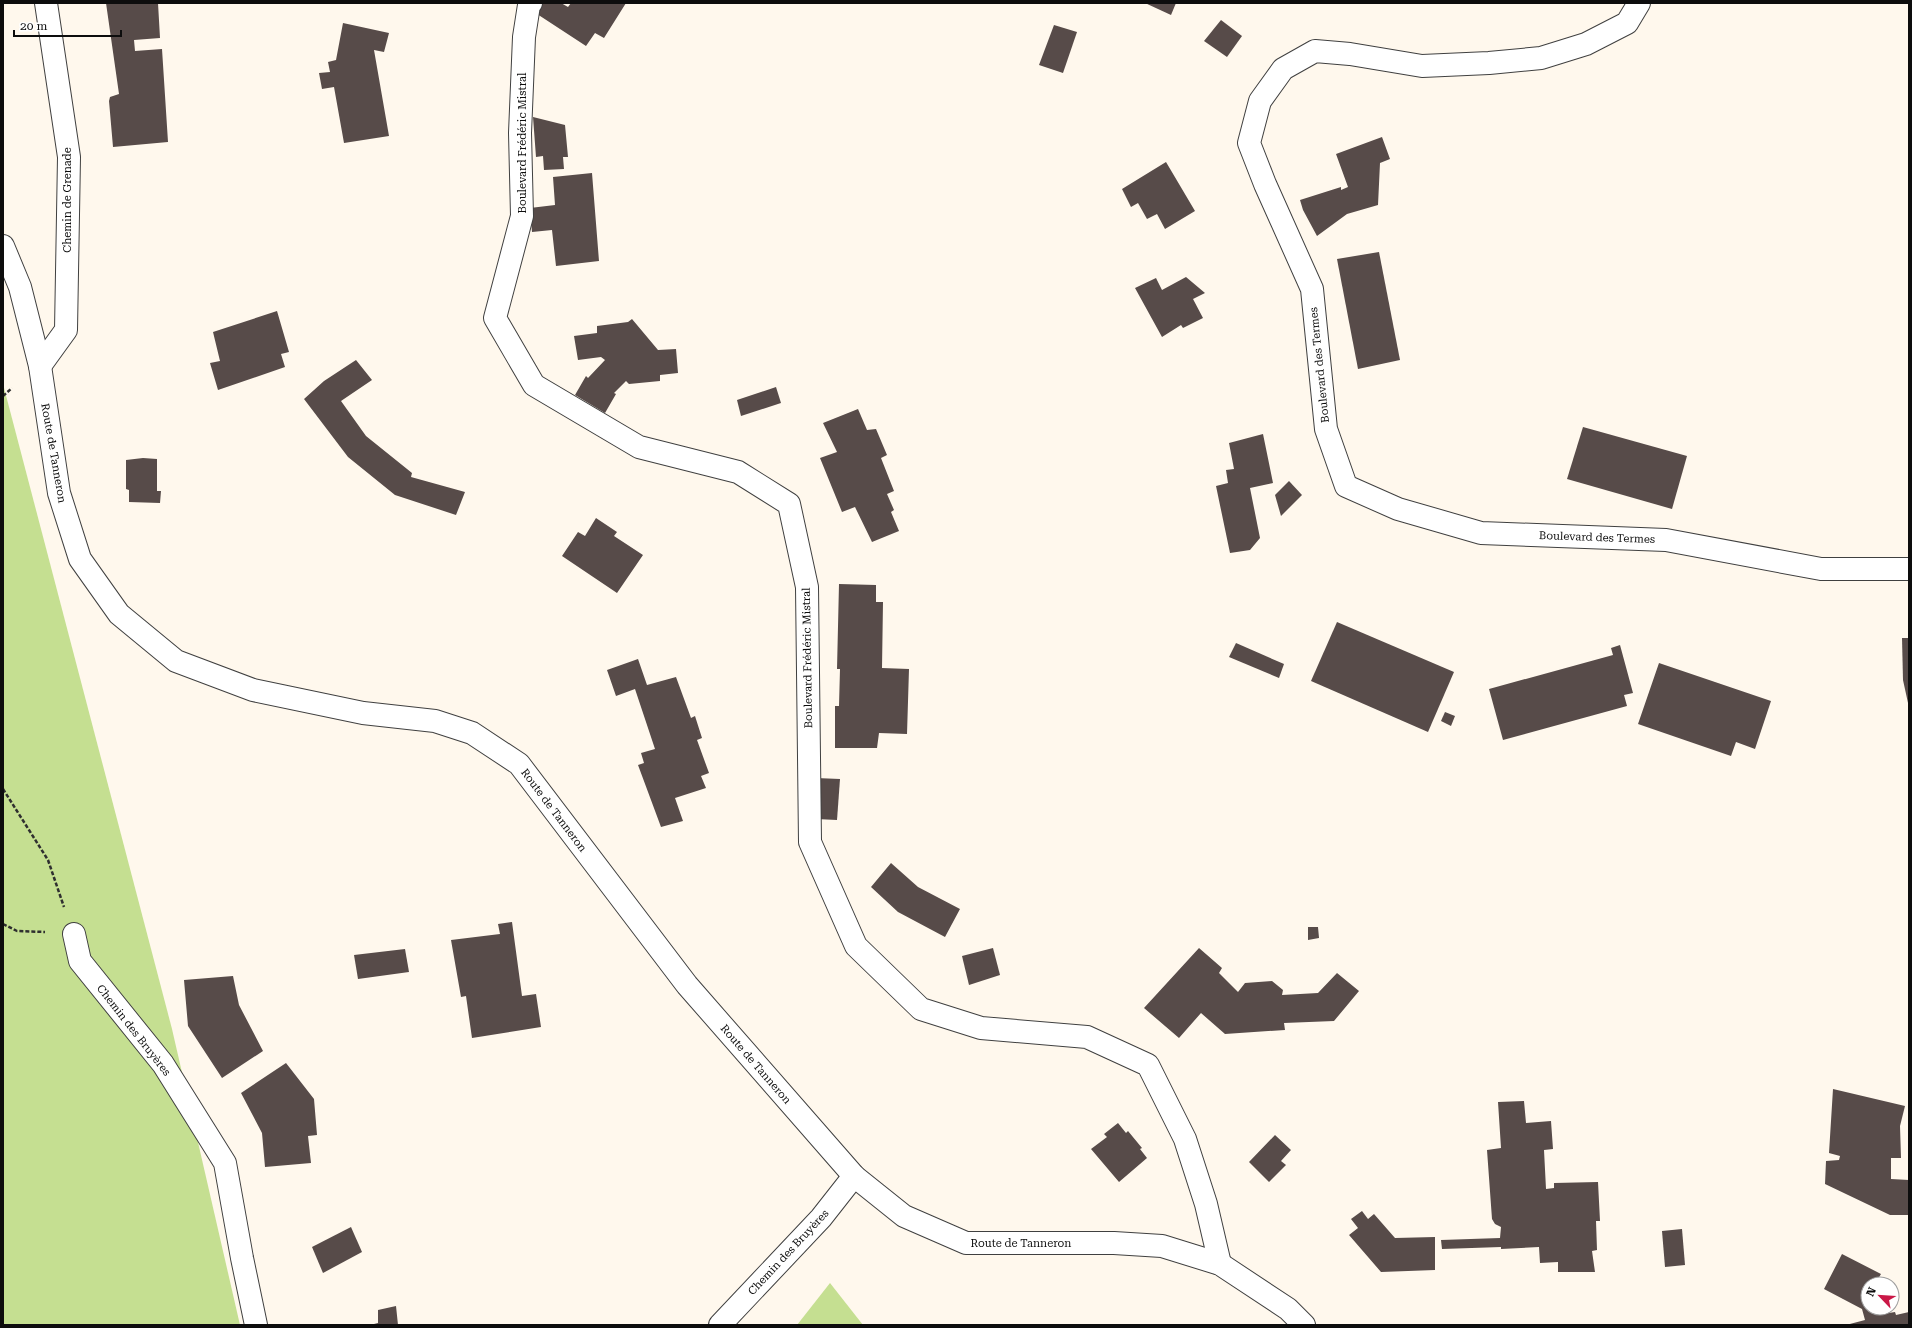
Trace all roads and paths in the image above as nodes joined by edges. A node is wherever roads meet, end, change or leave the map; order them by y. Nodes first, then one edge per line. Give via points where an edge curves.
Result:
1 (46, 3) edge
2 (531, 3) edge
3 (1639, 3) edge
4 (3, 246) edge
5 (40, 366) junction
6 (1909, 569) edge
7 (3, 789) edge
8 (3, 924) edge
9 (74, 934) junction
10 (854, 1176) junction
11 (1220, 1264) junction
12 (256, 1325) edge
13 (720, 1325) edge
14 (1304, 1325) edge

1 - 5 street, Chemin de Grenade via 69,165 66,330
2 - 11 street, Boulevard Frédéric Mistral via 524,44 520,133 522,216 495,318 534,385 640,447 738,472 789,504 807,587 810,842 856,946 921,1008 981,1028 1087,1037 1148,1065 1185,1139 1206,1204
3 - 6 street, Boulevard des Termes via 1627,23 1586,44 1541,58 1422,66 1314,51 1283,69 1260,101 1249,143 1312,289 1326,429 1346,486 1398,508 1481,533 1666,540 1821,569
4 - 5 street, Route de Tanneron via 20,287
5 - 10 street, Route de Tanneron via 59,493 80,559 119,614 176,662 253,690 363,713 435,721 472,734 519,764 688,985
7 - 9 path via 48,860
8 - 9 path via 17,931
9 - 12 street, Chemin des Bruyères via 80,961 163,1064 225,1163
10 - 11 street, Route de Tanneron via 904,1216 966,1243 1114,1243 1162,1246
10 - 13 street, Chemin des Bruyères via 821,1218
11 - 14 street via 1288,1309

